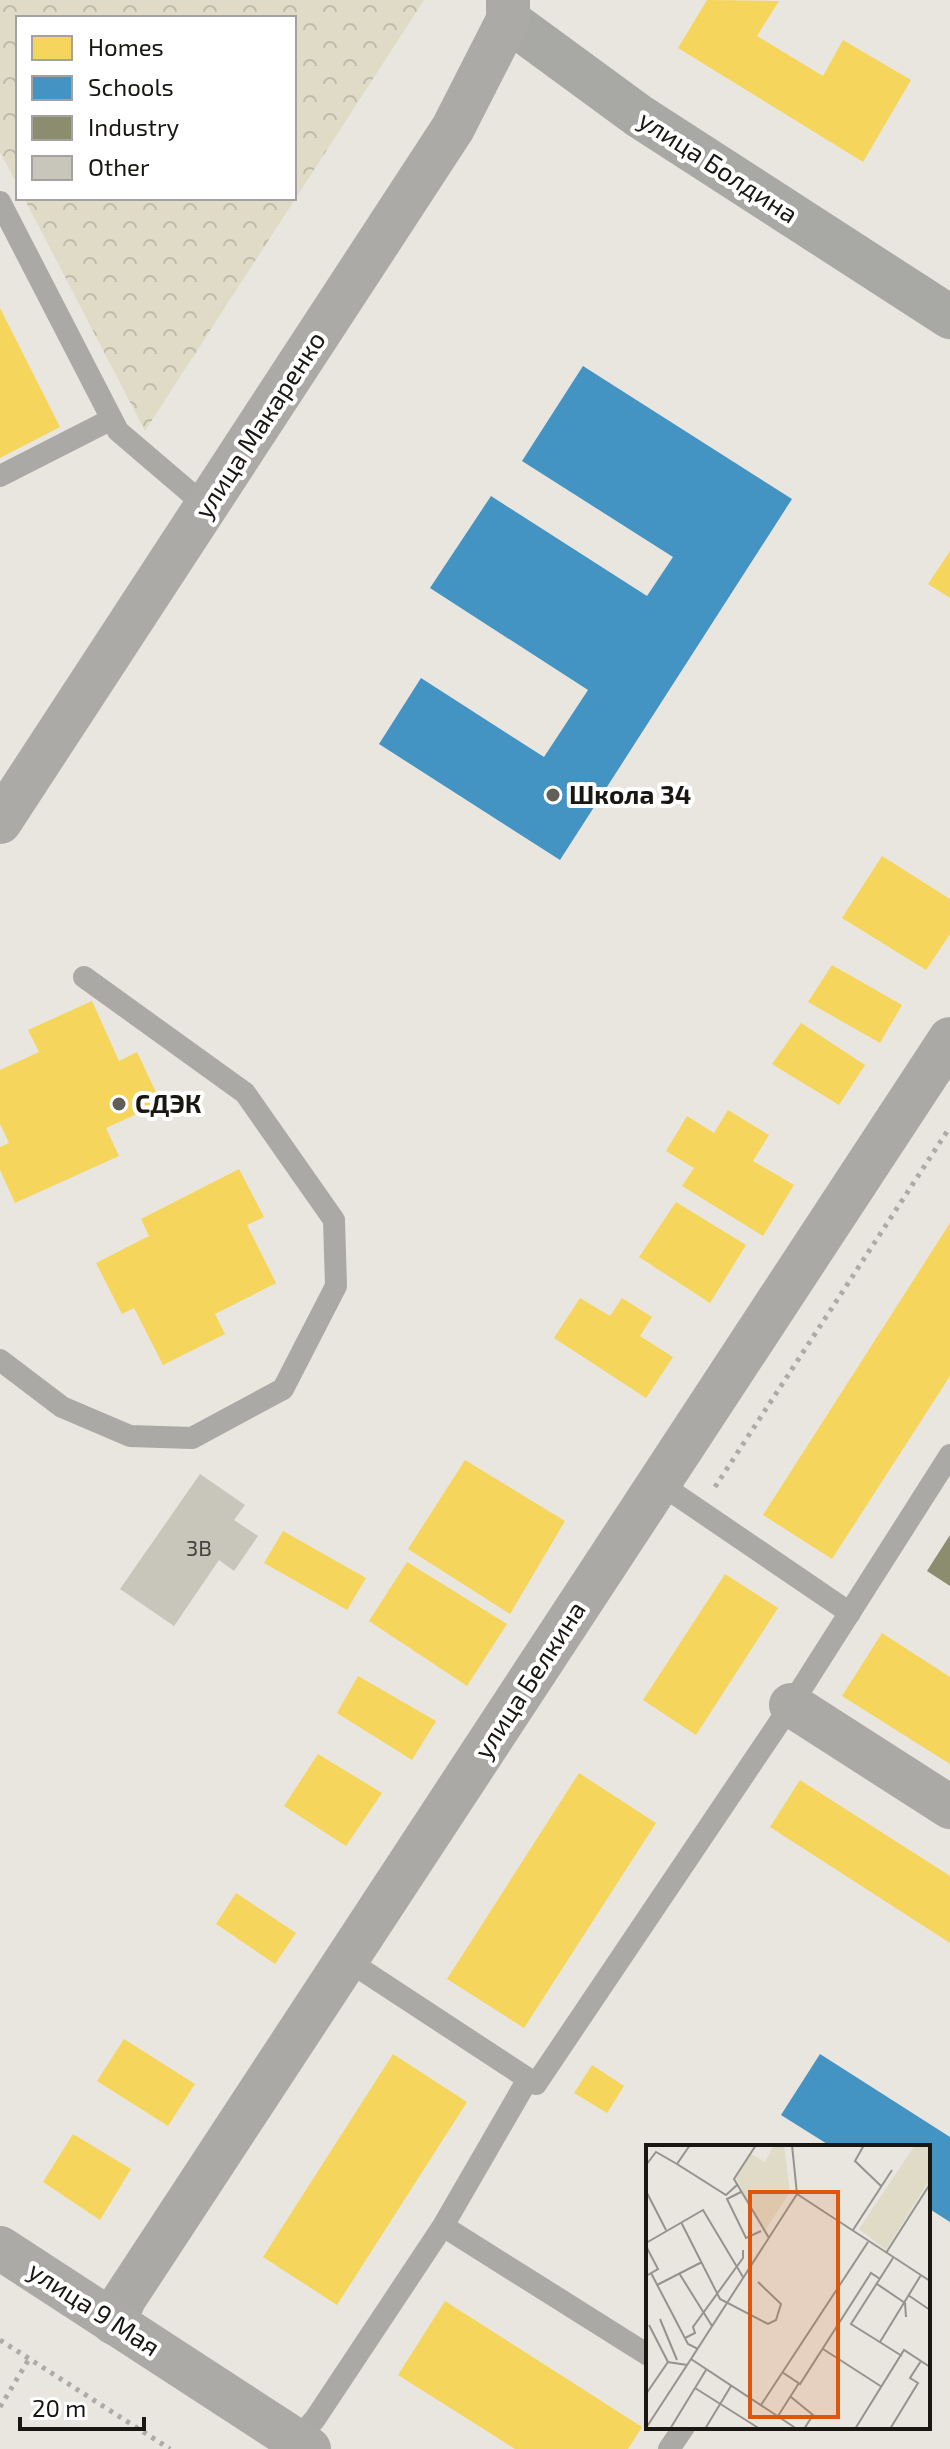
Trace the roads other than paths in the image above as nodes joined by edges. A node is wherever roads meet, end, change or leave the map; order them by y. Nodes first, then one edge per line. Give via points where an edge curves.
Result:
1 (508, 10) edge
2 (0, 202) edge
3 (950, 317) edge
4 (112, 419) junction
5 (0, 476) edge
6 (207, 507) junction
7 (0, 822) edge
8 (84, 977) dead end
9 (950, 1039) edge
10 (0, 1360) edge
11 (950, 1455) edge
12 (659, 1483) junction
13 (850, 1613) junction
14 (791, 1705) junction
15 (950, 1807) edge
16 (347, 1960) junction
17 (528, 2079) junction
18 (443, 2226) junction
19 (0, 2248) edge
20 (114, 2323) junction
21 (646, 2354) edge
22 (683, 2429) edge
23 (303, 2445) edge
24 (669, 2449) edge

1 - 3 main road, улица Болдина via 639,116
1 - 6 main road, улица Макаренко via 453,128
2 - 4 lane
4 - 5 lane
4 - 6 lane via 118,431
6 - 7 main road, улица Макаренко
8 - 10 lane via 245,1093 334,1220 336,1286 283,1389 192,1438 130,1436 62,1407
9 - 12 street, улица Белкина
11 - 13 lane
12 - 13 lane
12 - 16 street, улица Белкина
13 - 14 lane
14 - 15 street
14 - 17 lane via 536,2084
16 - 17 lane
16 - 20 street, улица Белкина via 124,2299
17 - 18 lane
18 - 21 lane
18 - 23 lane
19 - 20 main road, улица 9 Мая
20 - 23 main road, улица 9 Мая
22 - 24 lane

